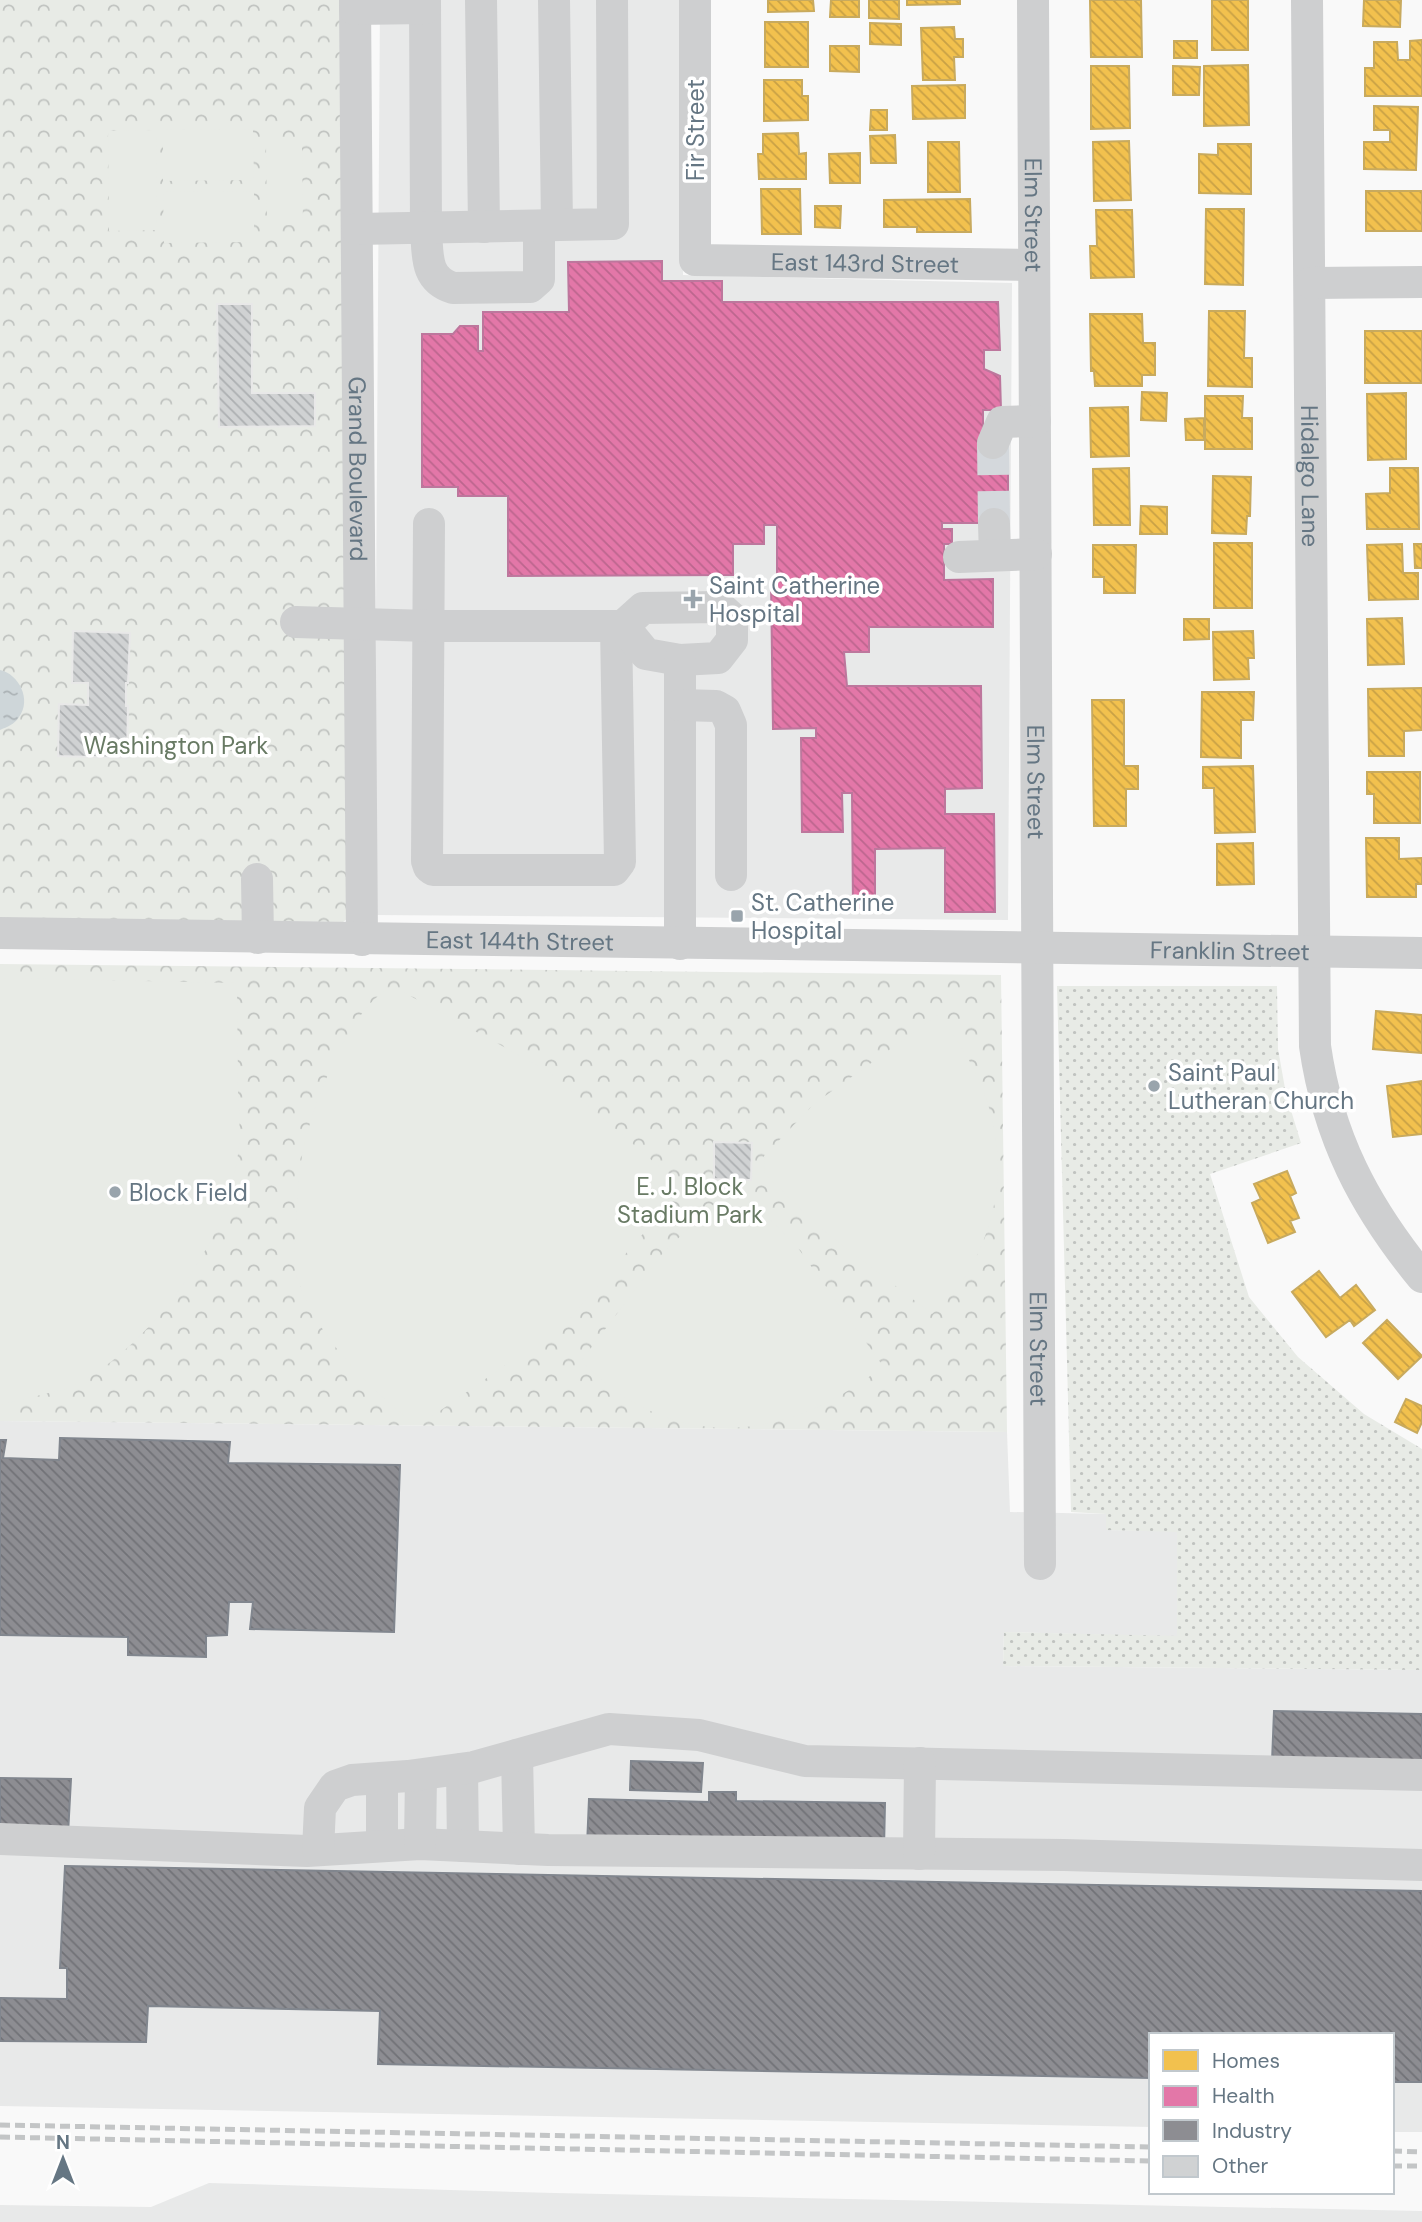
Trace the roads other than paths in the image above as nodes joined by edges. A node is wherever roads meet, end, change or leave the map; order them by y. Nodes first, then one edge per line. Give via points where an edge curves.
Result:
1 (481, 0) edge
2 (554, 0) edge
3 (612, 0) edge
4 (695, 0) edge
5 (1033, 0) edge
6 (1307, 0) edge
7 (425, 4) edge
8 (355, 5) edge
9 (548, 226) junction
10 (484, 227) junction
11 (426, 228) junction
12 (357, 229) junction
13 (695, 260) joint
14 (1034, 265) junction
15 (1422, 282) edge
16 (1311, 283) junction
17 (1035, 421) junction
18 (993, 443) dead end
19 (429, 524) dead end
20 (994, 524) tunnel mouth
21 (1036, 554) junction
22 (995, 555) junction
23 (959, 557) dead end
24 (296, 622) dead end
25 (360, 625) junction
26 (428, 626) junction
27 (620, 626) junction
28 (680, 660) junction
29 (680, 705) junction
30 (731, 875) dead end
31 (257, 879) dead end
32 (0, 933) edge
33 (258, 938) junction
34 (362, 940) junction
35 (680, 944) junction
36 (1038, 948) junction
37 (1314, 952) junction
38 (1422, 953) edge
39 (1422, 1277) edge
40 (1040, 1564) dead end
41 (517, 1755) junction
42 (920, 1763) junction
43 (462, 1769) junction
44 (421, 1774) junction
45 (1422, 1776) edge
46 (382, 1778) junction
47 (0, 1839) edge
48 (420, 1844) junction
49 (382, 1845) junction
50 (463, 1846) junction
51 (519, 1849) junction
52 (318, 1850) junction
53 (919, 1854) junction
54 (1422, 1865) edge

1 - 10 street
2 - 9 street
3 - 9 street via 613,224
4 - 13 street, Fir Street
5 - 14 street, Elm Street
6 - 16 street, Hidalgo Lane
7 - 8 street
7 - 11 street
8 - 12 street, Grand Boulevard
9 - 10 street
9 - 11 street via 535,285 464,289 442,285 434,277
10 - 11 street
11 - 12 street
12 - 25 street, Grand Boulevard
13 - 14 street, East 143rd Street
14 - 17 street, Elm Street
15 - 16 street
16 - 37 street, Hidalgo Lane
17 - 18 street via 1002,422
17 - 21 street, Elm Street
19 - 26 street
20 - 22 street
21 - 22 street
21 - 36 street, Elm Street
22 - 23 street
24 - 25 street
25 - 26 street
25 - 34 street, Grand Boulevard
26 - 27 street
26 - 27 street via 429,867 433,870 614,870 620,862
27 - 28 street via 646,654
27 - 28 street via 643,608 720,607 732,618 732,640 718,658
28 - 29 street
29 - 30 street via 716,706 725,711 731,725
29 - 35 street
31 - 33 street
32 - 33 street, East 144th Street
33 - 34 street, East 144th Street
34 - 35 street, East 144th Street
35 - 36 street, East 144th Street
36 - 37 street, Franklin Street
36 - 40 street, Elm Street
37 - 38 street, Franklin Street
37 - 39 street, Hidalgo Lane via 1315,1046 1336,1135 1374,1211
41 - 42 street via 609,1729 699,1735 805,1761
41 - 43 street
41 - 51 street
42 - 45 street
42 - 53 street
43 - 44 street
43 - 50 street
44 - 46 street
44 - 48 street
46 - 49 street
46 - 52 street via 335,1786 320,1808
47 - 52 street
48 - 49 street
48 - 50 street
49 - 52 street
50 - 51 street
51 - 53 street
53 - 54 street

